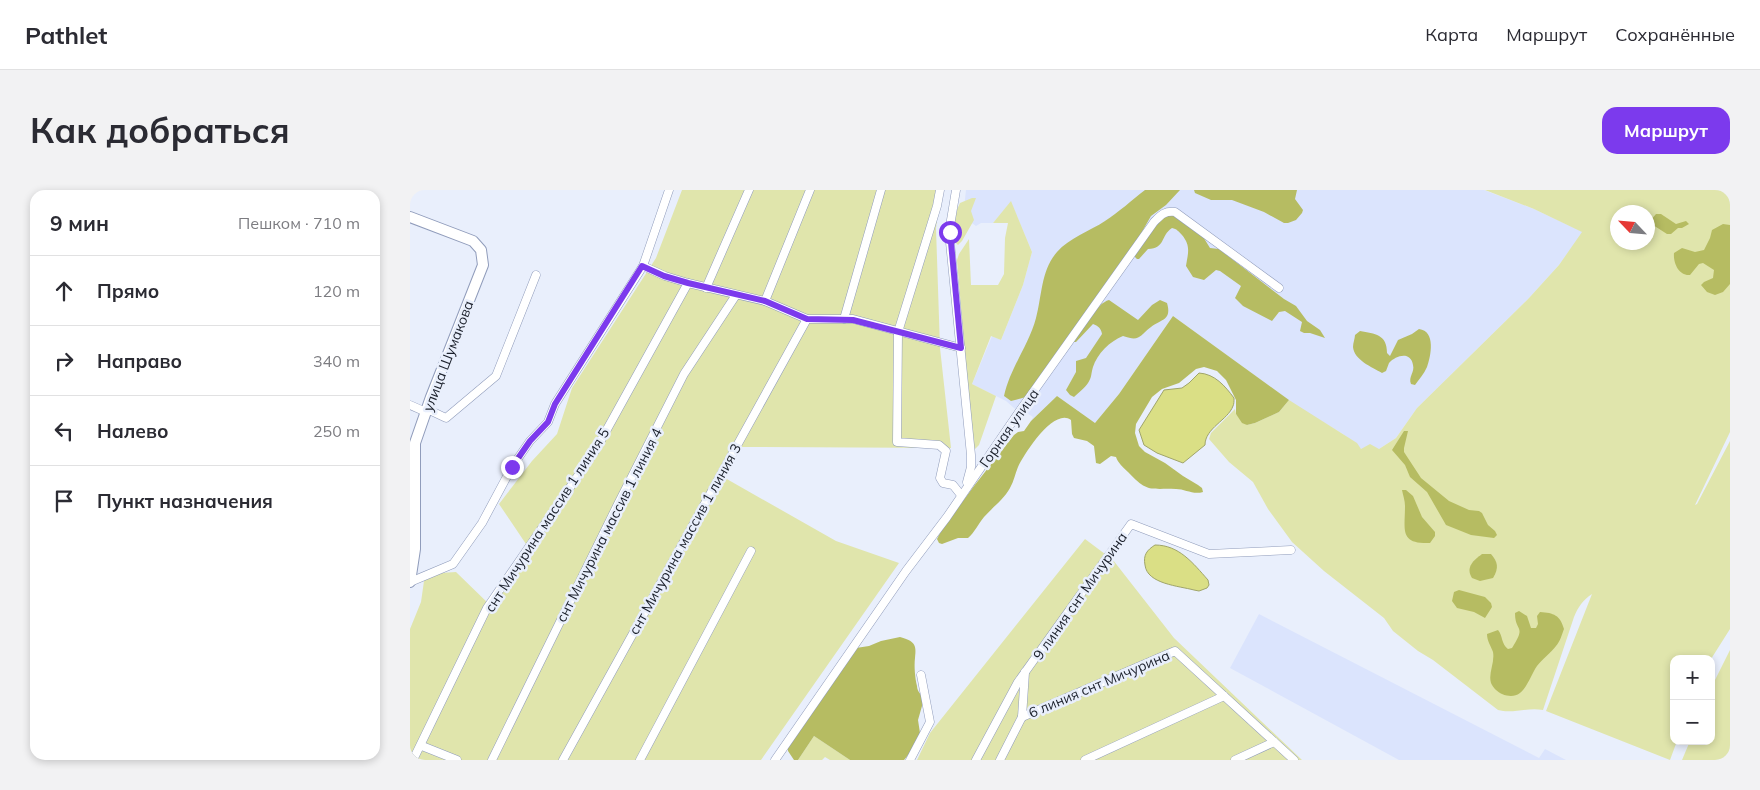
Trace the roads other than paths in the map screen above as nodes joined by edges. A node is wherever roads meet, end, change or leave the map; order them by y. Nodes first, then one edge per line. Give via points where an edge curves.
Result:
1 (669, 190) edge
2 (749, 190) edge
3 (810, 190) edge
4 (881, 190) edge
5 (940, 190) edge
6 (956, 190) edge
7 (410, 217) edge
8 (642, 266) junction
9 (536, 275) dead end
10 (688, 283) junction
11 (706, 288) junction
12 (1279, 288) dead end
13 (736, 295) junction
14 (765, 301) junction
15 (807, 319) junction
16 (844, 319) junction
17 (898, 332) junction
18 (961, 348) junction
19 (410, 406) edge
20 (426, 410) junction
21 (961, 495) junction
22 (412, 518) edge
23 (1291, 550) dead end
24 (751, 551) dead end
25 (410, 582) edge
26 (1025, 672) junction
27 (921, 675) dead end
28 (1224, 696) junction
29 (1022, 717) junction
30 (1274, 742) junction
31 (422, 746) junction
32 (414, 760) edge
33 (457, 760) edge
34 (492, 760) edge
35 (563, 760) edge
36 (640, 760) edge
37 (775, 760) edge
38 (910, 760) edge
39 (976, 760) edge
40 (1000, 760) edge
41 (1085, 760) edge
42 (1235, 760) edge
43 (1294, 760) edge

1 - 8 street
2 - 11 street
3 - 14 street
4 - 16 street
5 - 17 street
6 - 18 street via 950,232
7 - 20 street, улица Шумакова via 473,242 481,250 483,265
8 - 10 street
8 - 25 street via 555,404 548,422 512,467 482,524 452,564
9 - 20 street via 496,376 446,418
10 - 11 street
10 - 31 street, снт Мичурина массив 1 линия 5 via 595,452 487,608
11 - 13 street
12 - 21 street, Горная улица via 1175,212 1162,213
13 - 14 street
13 - 34 street, снт Мичурина массив 1 линия 4 via 684,374
14 - 15 street
15 - 16 street
15 - 35 street, снт Мичурина массив 1 линия 3
16 - 17 street
17 - 18 street
17 - 21 street via 897,442 940,445 946,451 940,478 943,483 953,485
18 - 21 street via 971,467
19 - 20 street
20 - 22 street, улица Шумакова via 415,443
21 - 37 street, Горная улица
22 - 25 street, улица Шумакова via 415,548
23 - 26 street, 9 линия снт Мичурина via 1209,554 1131,524
24 - 36 street
26 - 29 street
26 - 39 street, 9 линия снт Мичурина
27 - 38 street via 930,722
28 - 29 street, 6 линия снт Мичурина via 1175,651
28 - 30 street
28 - 41 street
29 - 40 street
30 - 42 street
30 - 43 street
31 - 32 street, снт Мичурина массив 1 линия 5
31 - 33 street

